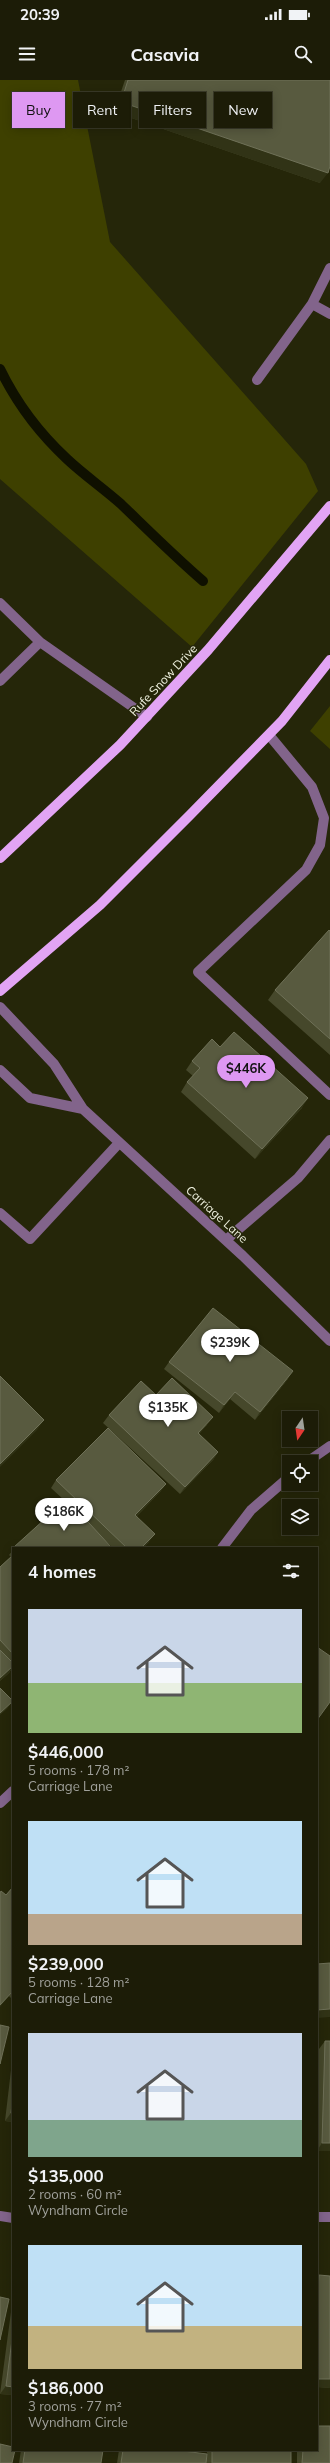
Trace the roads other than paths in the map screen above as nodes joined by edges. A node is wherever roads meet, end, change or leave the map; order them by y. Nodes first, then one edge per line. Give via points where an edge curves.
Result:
1 (330, 268) edge
2 (312, 304) junction
3 (330, 314) edge
4 (257, 380) dead end
5 (330, 506) edge
6 (0, 603) edge
7 (40, 642) junction
8 (330, 660) edge
9 (0, 681) edge
10 (147, 717) junction
11 (269, 735) junction
12 (0, 858) edge
13 (0, 991) edge
14 (0, 1007) edge
15 (0, 1070) edge
16 (330, 1095) edge
17 (83, 1109) junction
18 (330, 1140) edge
19 (119, 1143) junction
20 (0, 1213) edge
21 (226, 1240) junction
22 (330, 1341) edge
23 (330, 1446) edge
24 (317, 1455) edge
25 (282, 1484) edge
26 (223, 1547) edge
27 (12, 1792) edge
28 (0, 1803) edge
29 (0, 2216) edge
30 (318, 2217) edge
31 (330, 2217) edge
32 (12, 2218) edge

1 - 2 street
2 - 3 street
2 - 4 street
5 - 10 main road, Rufe Snow Drive via 208,650
6 - 7 street
7 - 9 street
7 - 10 street
8 - 11 main road
10 - 12 main road, Rufe Snow Drive via 68,796
11 - 13 main road via 100,905
11 - 16 street via 312,787 324,818 320,845 306,870 198,972
14 - 17 street, Carriage Lane via 54,1064
15 - 17 street via 30,1098
17 - 19 street, Carriage Lane
18 - 21 street via 298,1178
19 - 20 street via 30,1239
19 - 21 street, Carriage Lane
21 - 22 street, Carriage Lane
23 - 24 street
25 - 26 street via 251,1510
27 - 28 street
29 - 32 street
30 - 31 street

